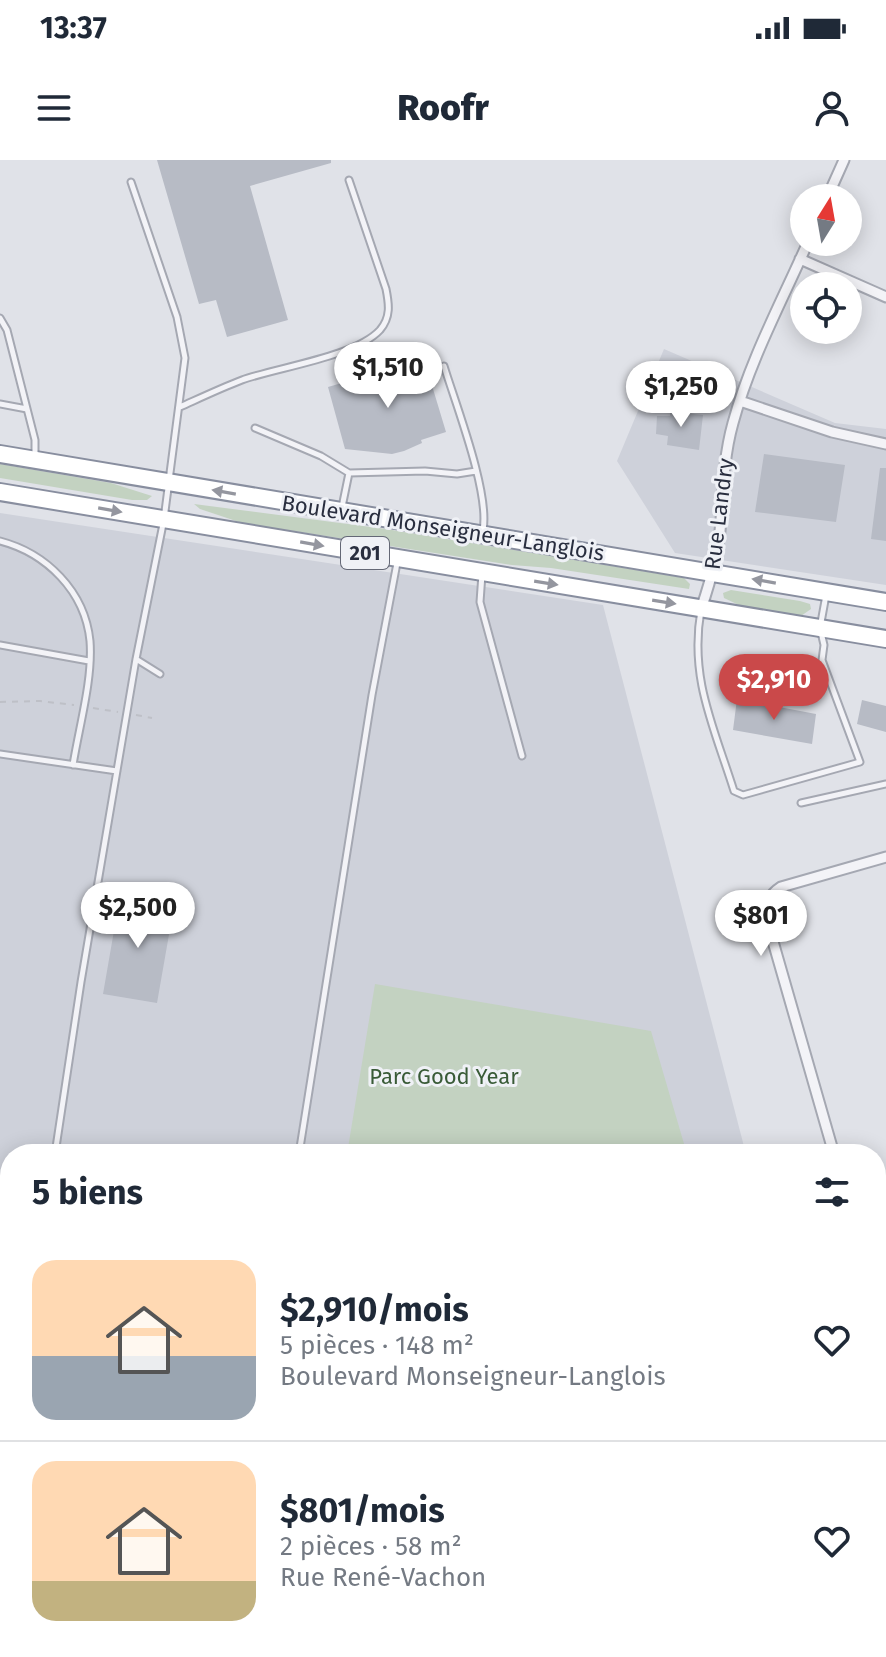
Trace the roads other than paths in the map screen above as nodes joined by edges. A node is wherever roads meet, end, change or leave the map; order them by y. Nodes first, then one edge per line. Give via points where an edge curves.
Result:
1 (844, 160) edge
2 (349, 180) dead end
3 (131, 182) dead end
4 (833, 184) edge
5 (801, 256) edge
6 (800, 259) junction
7 (886, 297) edge
8 (0, 318) edge
9 (444, 366) dead end
10 (740, 401) junction
11 (0, 404) edge
12 (179, 408) junction
13 (27, 409) junction
14 (255, 428) dead end
15 (886, 444) edge
16 (0, 454) edge
17 (35, 460) junction
18 (476, 471) junction
19 (349, 473) junction
20 (170, 483) junction
21 (0, 492) edge
22 (341, 511) junction
23 (164, 519) junction
24 (482, 535) junction
25 (0, 541) edge
26 (398, 558) junction
27 (482, 572) junction
28 (713, 572) junction
29 (826, 592) junction
30 (886, 602) edge
31 (701, 609) junction
32 (820, 628) junction
33 (886, 639) edge
34 (0, 645) edge
35 (136, 659) junction
36 (89, 661) junction
37 (160, 674) dead end
38 (0, 754) edge
39 (522, 756) dead end
40 (73, 765) junction
41 (117, 771) junction
42 (886, 784) edge
43 (801, 803) dead end
44 (886, 857) edge
45 (57, 1144) edge
46 (301, 1144) edge
47 (831, 1144) edge

1 - 4 street
2 - 12 lane via 386,289 389,307 380,331 344,351 243,380
3 - 12 lane via 177,317 185,358
5 - 6 street, Rue Landry
6 - 7 street
6 - 10 street, Rue Landry
8 - 13 lane
9 - 18 lane
10 - 15 street
10 - 28 street, Rue Landry via 725,466
11 - 13 lane
12 - 20 lane
13 - 17 lane
14 - 19 lane
16 - 17 highway, Boulevard Monseigneur-Langlois / 201
17 - 20 highway, Boulevard Monseigneur-Langlois / 201
18 - 19 lane
18 - 24 lane via 485,513
19 - 22 lane
22 -> 20 highway, Boulevard Monseigneur-Langlois / 201
20 - 23 lane
21 -> 23 highway, Boulevard Monseigneur-Langlois / 201
22 - 24 highway, Boulevard Monseigneur-Langlois / 201
23 -> 26 highway, Boulevard Monseigneur-Langlois / 201
23 - 35 lane
24 - 28 highway, Boulevard Monseigneur-Langlois / 201
25 - 36 lane via 37,555 61,577 83,615
26 - 27 highway, Boulevard Monseigneur-Langlois / 201
26 - 46 lane
27 -> 31 highway, Boulevard Monseigneur-Langlois / 201
27 - 39 lane via 480,602
29 -> 28 highway, Boulevard Monseigneur-Langlois / 201
28 - 31 street, Rue Landry
29 - 30 highway, Boulevard Monseigneur-Langlois / 201
29 - 32 lane
31 - 32 highway, Boulevard Monseigneur-Langlois / 201
31 - 32 lane via 699,683 734,791 743,795 860,762 822,660
32 - 33 highway, Boulevard Monseigneur-Langlois / 201
34 - 36 lane
35 - 37 lane
35 - 41 lane
36 - 40 lane
38 - 40 lane
40 - 41 lane
41 - 45 lane
42 - 43 lane
44 - 47 street via 781,887 766,904

